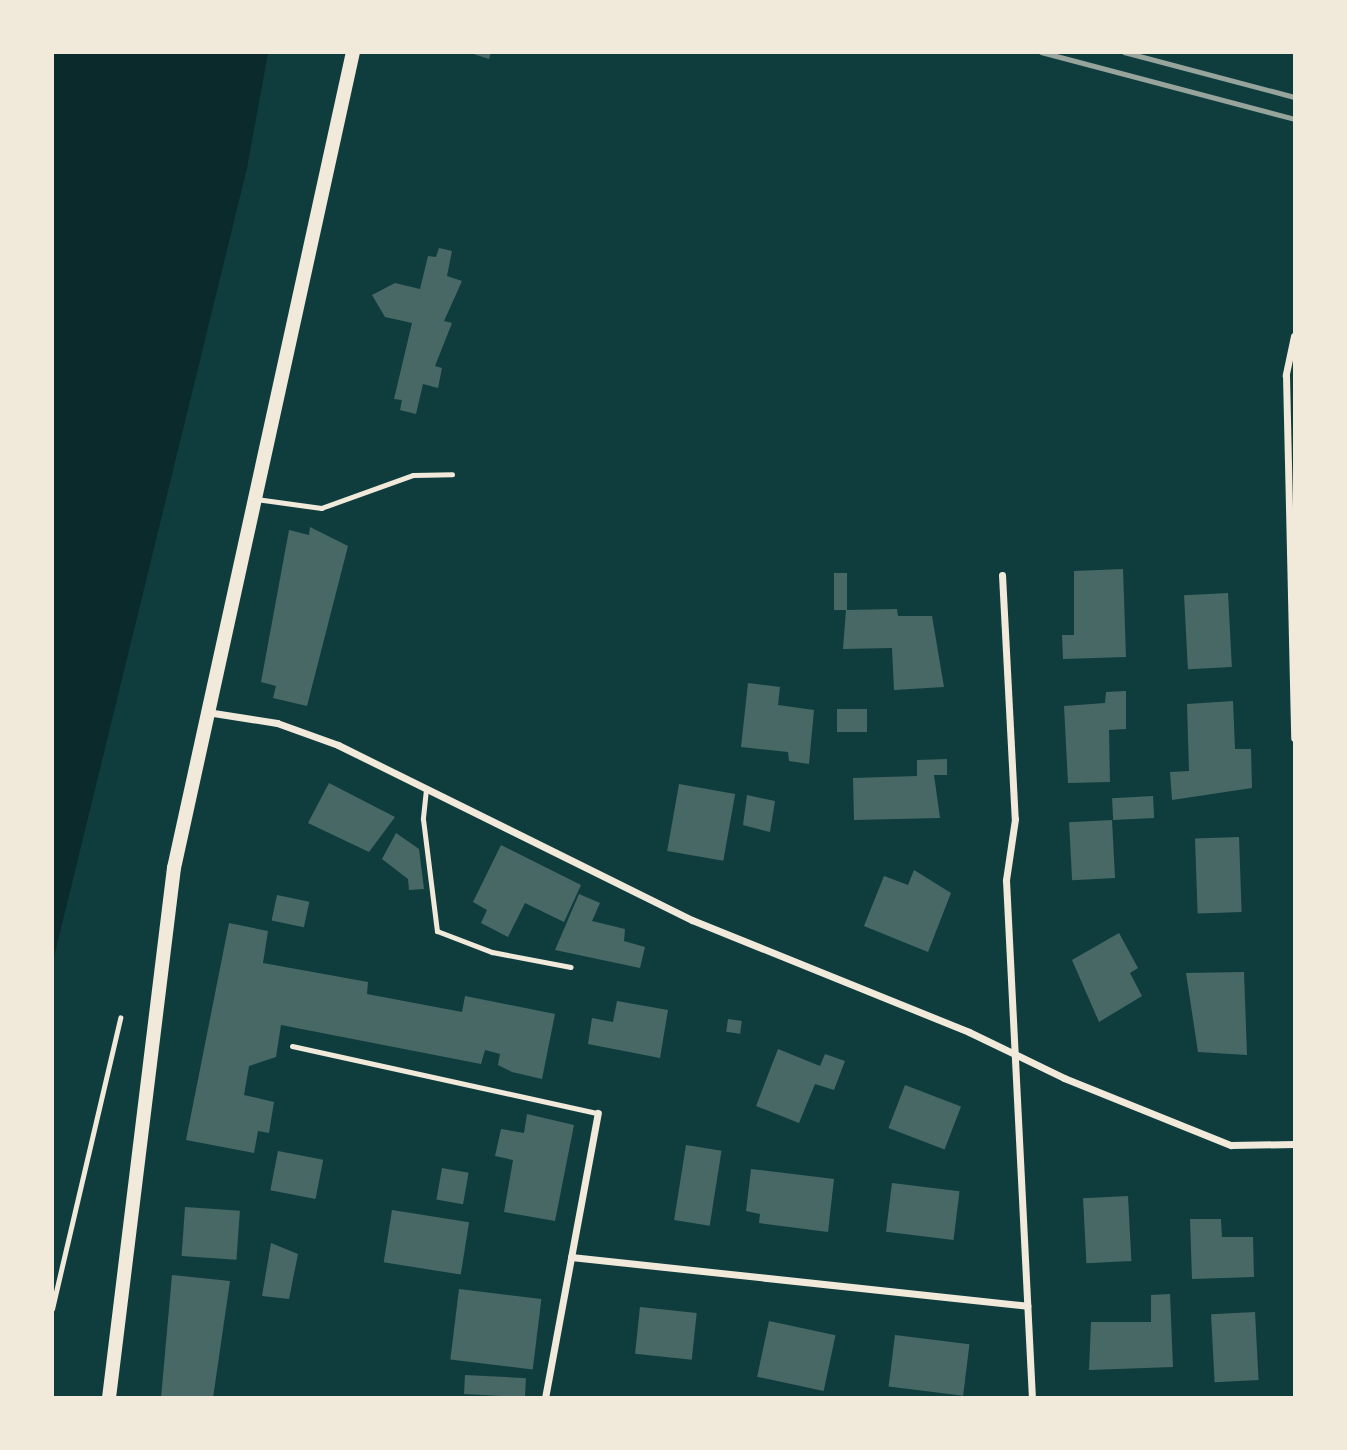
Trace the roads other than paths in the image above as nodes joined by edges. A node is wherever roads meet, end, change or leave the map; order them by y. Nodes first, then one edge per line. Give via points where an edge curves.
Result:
1 (353, 52) edge
2 (1294, 336) edge
3 (452, 474) dead end
4 (253, 498) junction
5 (1002, 575) dead end
6 (204, 711) junction
7 (1294, 738) edge
8 (426, 789) junction
9 (571, 967) dead end
10 (292, 1046) dead end
11 (1015, 1053) junction
12 (598, 1113) joint
13 (1294, 1144) edge
14 (571, 1257) junction
15 (1027, 1306) junction
16 (109, 1398) edge
17 (544, 1398) edge
18 (1032, 1398) edge

1 - 4 main road
2 - 7 street via 1286,374
3 - 4 lane via 413,475 321,508
4 - 6 main road
5 - 11 street via 1016,819 1006,880
6 - 8 street via 276,723
6 - 16 main road via 172,881
8 - 9 lane via 423,819 438,931 492,952
8 - 11 street via 692,920
10 - 12 lane
11 - 13 street via 1231,1144
11 - 15 street
12 - 14 street
14 - 15 street
14 - 17 street
15 - 18 street

